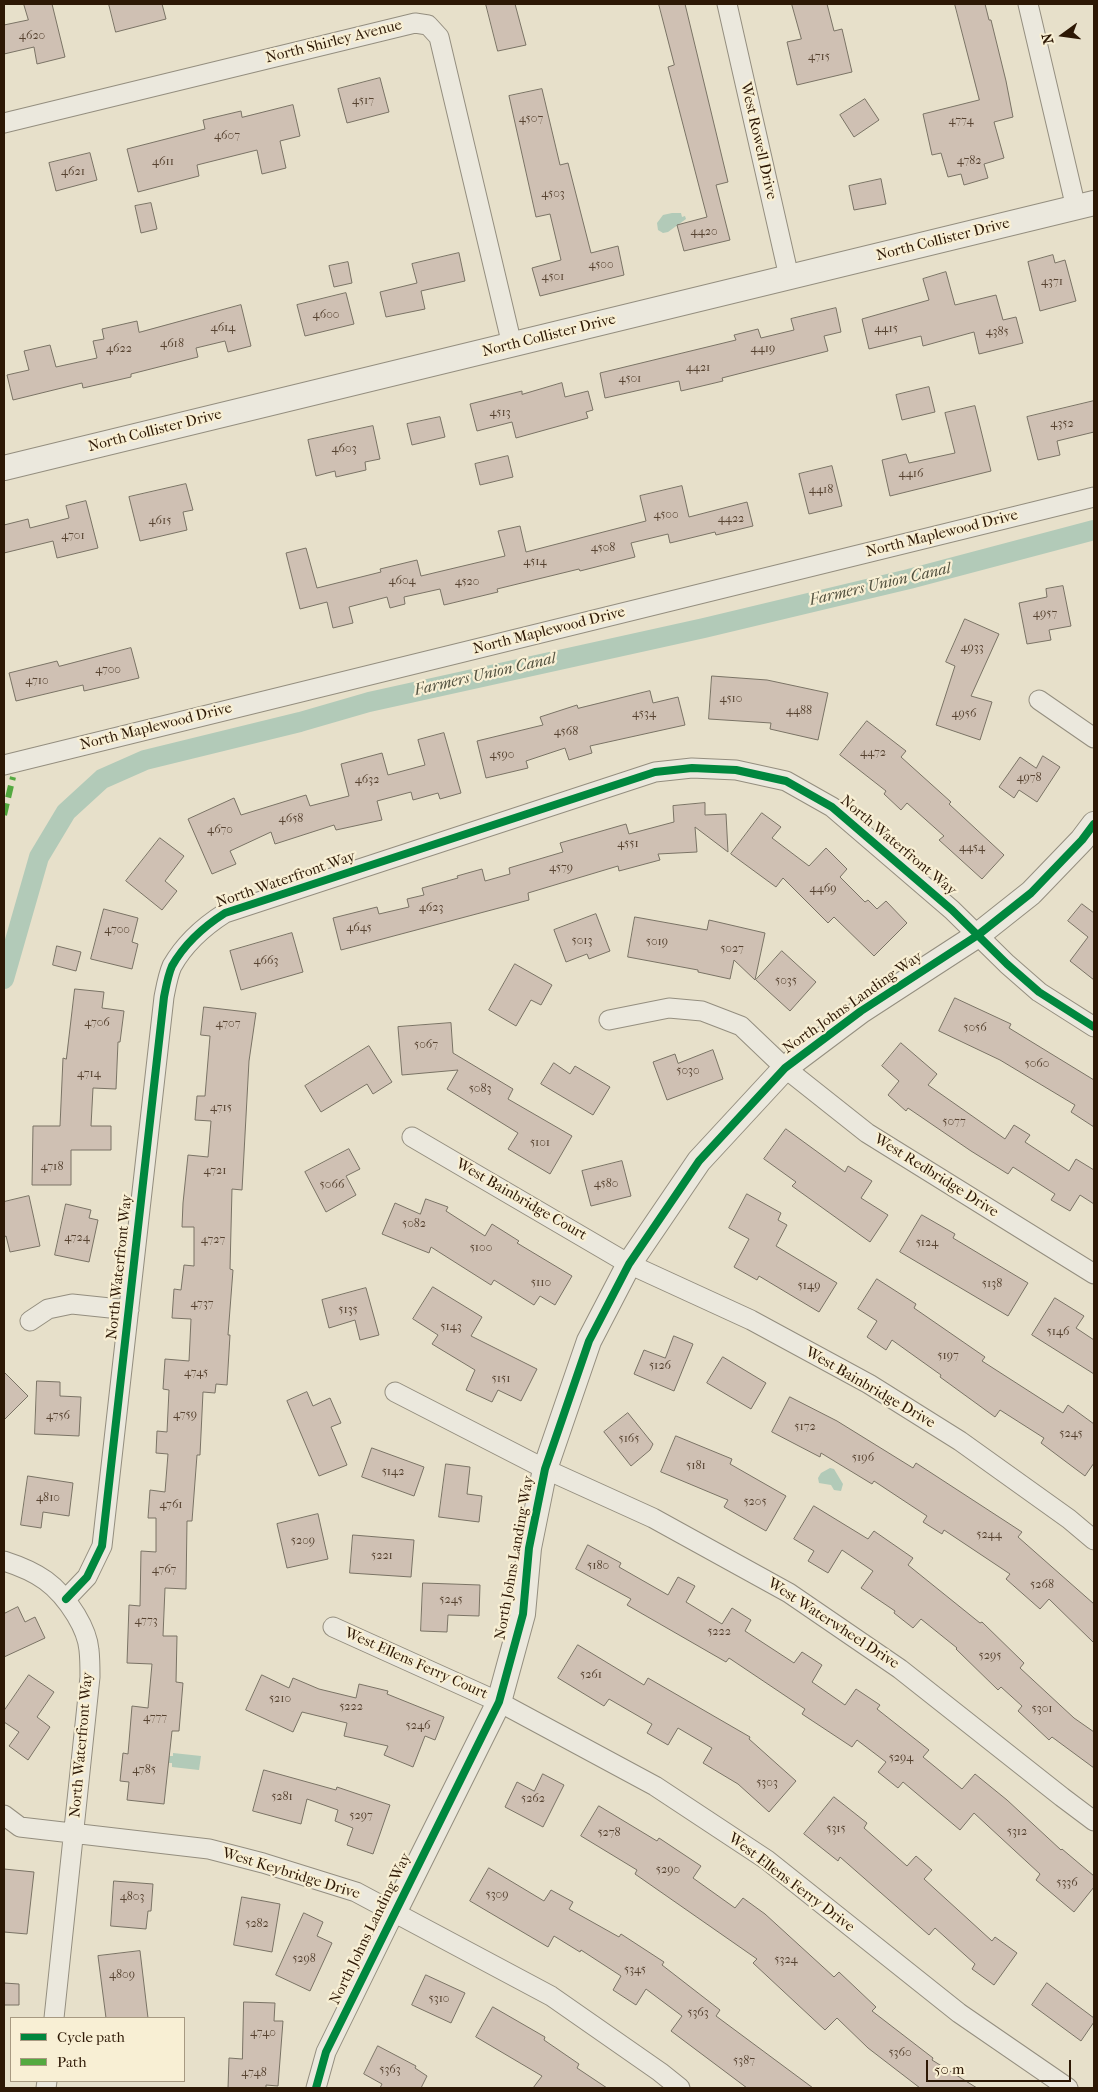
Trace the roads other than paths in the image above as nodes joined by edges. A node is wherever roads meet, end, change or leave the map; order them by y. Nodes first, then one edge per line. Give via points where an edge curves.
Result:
1 (727, 4) edge
2 (1028, 4) edge
3 (4, 123) edge
4 (1085, 206) edge
5 (789, 277) junction
6 (512, 345) junction
7 (4, 468) edge
8 (1094, 496) edge
9 (1039, 700) dead end
10 (1094, 738) edge
11 (4, 765) edge
12 (1094, 824) edge
13 (978, 935) junction
14 (609, 1020) dead end
15 (1094, 1027) edge
16 (785, 1068) junction
17 (412, 1137) dead end
18 (629, 1264) junction
19 (1094, 1274) edge
20 (129, 1310) junction
21 (30, 1321) dead end
22 (396, 1392) dead end
23 (545, 1469) junction
24 (1094, 1540) edge
25 (4, 1562) edge
26 (66, 1599) junction
27 (333, 1627) dead end
28 (499, 1702) junction
29 (4, 1815) edge
30 (1094, 1821) edge
31 (73, 1835) junction
32 (396, 1911) junction
33 (54, 2017) edge
34 (316, 2088) edge
35 (680, 2088) edge
36 (1068, 2088) edge

1 - 5 street, West Rowell Drive
2 - 4 street
3 - 6 street, North Shirley Avenue via 415,23 428,25 439,37
4 - 5 street, North Collister Drive
5 - 6 street, North Collister Drive
6 - 7 street, North Collister Drive
8 - 11 street, North Maplewood Drive
9 - 10 street
12 - 13 street, North Johns Landing Way via 1031,893
13 - 15 street, North Waterfront Way via 1039,992
13 - 16 street, North Johns Landing Way via 861,1011
13 - 20 street, North Waterfront Way via 832,807 786,781 736,770 692,768 655,772 225,913 188,942 171,967 164,997
14 - 16 street, West Redbridge Drive via 669,1008 702,1011 741,1026
16 - 18 street, North Johns Landing Way via 699,1161
16 - 19 street, West Redbridge Drive via 867,1133
17 - 18 street, West Bainbridge Court
18 - 23 street, North Johns Landing Way via 589,1341
18 - 24 street, West Bainbridge Drive via 751,1320 869,1384 960,1441
20 - 21 street, North Waterfront Way via 72,1304 48,1309
20 - 26 street, North Waterfront Way via 102,1546 87,1577
22 - 23 street, West Waterwheel Drive
23 - 28 street, North Johns Landing Way via 529,1548 522,1614
23 - 30 street, West Waterwheel Drive via 653,1518 789,1593 900,1669
25 - 26 street via 27,1569 48,1581
26 - 31 street, North Waterfront Way via 82,1625 87,1641 90,1677
27 - 28 street, West Ellens Ferry Court
28 - 32 street, North Johns Landing Way
28 - 36 street, West Ellens Ferry Drive via 656,1786 766,1860 959,2013
29 - 31 street, West Keybridge Drive via 20,1827
31 - 32 street, West Keybridge Drive via 222,1852 356,1892
31 - 33 street, North Waterfront Way
32 - 34 street, North Johns Landing Way via 326,2052
32 - 35 street, West Keybridge Drive via 551,1996

